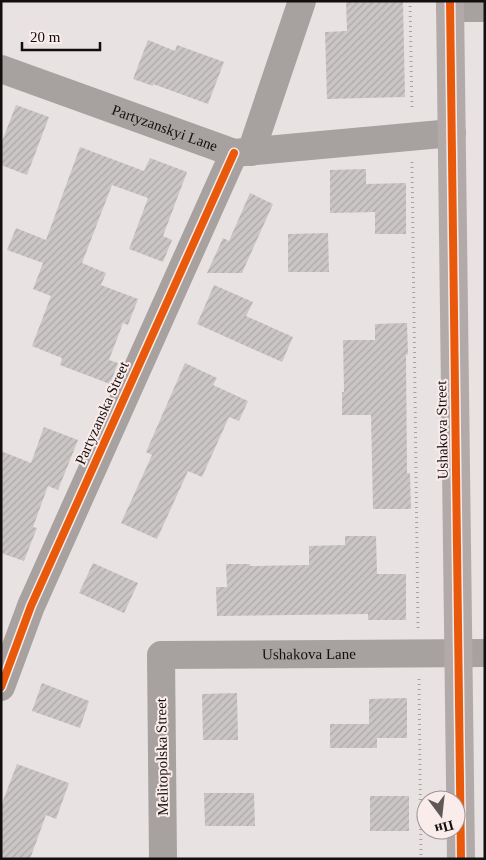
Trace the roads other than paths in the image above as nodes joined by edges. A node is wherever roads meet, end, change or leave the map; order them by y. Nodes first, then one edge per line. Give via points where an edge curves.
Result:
1 (302, 1) edge
2 (450, 5) edge
3 (485, 8) edge
4 (1, 70) edge
5 (452, 133) junction
6 (243, 152) junction
7 (485, 653) edge
8 (458, 654) junction
9 (161, 655) joint
10 (1, 688) edge
11 (163, 859) edge
12 (461, 859) edge

1 - 6 street, Partyzanska Street
2 - 3 street
2 - 5 street, Ushakova Street
4 - 6 street, Partyzanskyi Lane
5 - 6 street, Partyzanskyi Lane
5 - 8 street, Ushakova Street
6 - 10 street, Partyzanska Street via 31,606
7 - 8 street, Ushakova Lane
8 - 9 street, Ushakova Lane
8 - 12 street, Ushakova Street
9 - 11 street, Melitopolska Street

